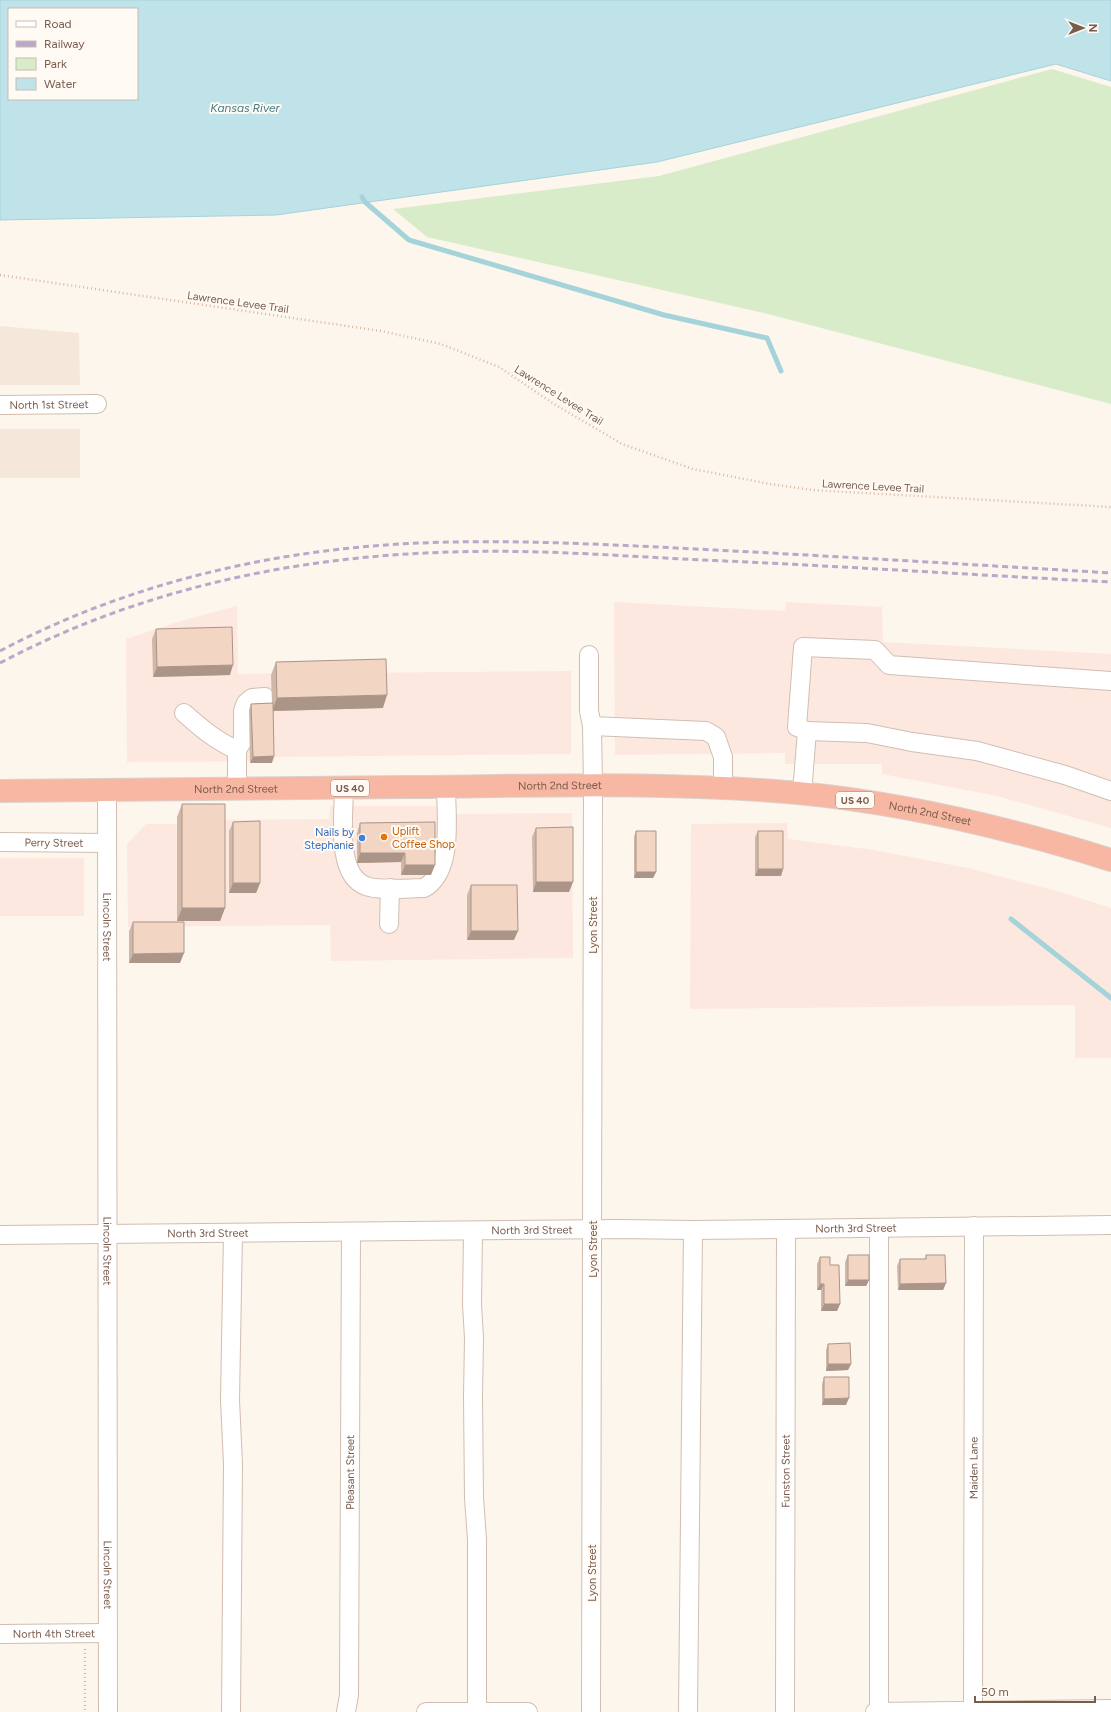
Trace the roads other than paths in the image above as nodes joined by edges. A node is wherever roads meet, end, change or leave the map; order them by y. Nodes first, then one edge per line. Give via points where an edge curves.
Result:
1 (98, 404) dead end
2 (0, 405) edge
3 (589, 655) dead end
4 (1111, 681) edge
5 (265, 697) dead end
6 (184, 713) dead end
7 (592, 726) junction
8 (808, 731) junction
9 (237, 750) junction
10 (593, 785) junction
11 (446, 787) junction
12 (723, 787) junction
13 (344, 788) junction
14 (237, 789) junction
15 (107, 790) junction
16 (0, 791) edge
17 (1111, 791) edge
18 (802, 793) junction
19 (0, 842) edge
20 (107, 844) junction
21 (1111, 860) edge
22 (390, 888) junction
23 (389, 924) dead end
24 (1111, 1225) edge
25 (974, 1226) junction
26 (879, 1228) junction
27 (593, 1229) junction
28 (786, 1229) junction
29 (692, 1230) junction
30 (473, 1231) junction
31 (351, 1232) junction
32 (233, 1233) junction
33 (0, 1234) edge
34 (108, 1234) junction
35 (108, 1633) junction
36 (0, 1634) edge
37 (1111, 1709) edge
38 (973, 1710) junction
39 (108, 1712) edge
40 (231, 1712) edge
41 (346, 1712) edge
42 (426, 1712) edge
43 (477, 1712) edge
44 (528, 1712) edge
45 (591, 1712) edge
46 (688, 1712) edge
47 (785, 1712) edge
48 (874, 1712) edge
49 (879, 1712) edge

1 - 2 street, North 1st Street
3 - 7 street, Lyon Street via 589,711
4 - 8 street via 889,665 875,650 803,647 797,727
5 - 9 street via 252,698 246,703 243,711 243,740
6 - 9 street via 206,732
7 - 10 street, Lyon Street
7 - 12 street via 706,731 716,737 723,757
8 - 17 street via 868,733 977,751 1066,775
8 - 18 street
9 - 14 street
10 - 11 highway, North 2nd Street / US 40
10 - 12 highway, North 2nd Street / US 40
10 - 27 street, Lyon Street
11 - 13 highway, North 2nd Street / US 40
11 - 22 street via 446,844 438,877 424,888
12 - 18 highway, North 2nd Street / US 40
13 - 14 highway, North 2nd Street / US 40
13 - 22 street via 344,850 350,874 365,886
14 - 15 highway, North 2nd Street / US 40
15 - 16 highway, North 2nd Street / US 40
15 - 20 street, Lincoln Street
18 - 21 highway, North 2nd Street / US 40 via 963,819
19 - 20 street, Perry Street
20 - 34 street, Lincoln Street
22 - 23 street
24 - 25 street, North 3rd Street
25 - 26 street, North 3rd Street
25 - 38 street, Maiden Lane
26 - 28 street, North 3rd Street
26 - 49 street
27 - 29 street, North 3rd Street
27 - 30 street, North 3rd Street
27 - 45 street, Lyon Street
28 - 29 street, North 3rd Street
28 - 47 street, Funston Street
29 - 46 street
30 - 31 street, North 3rd Street
30 - 43 street
31 - 32 street, North 3rd Street
31 - 41 street, Pleasant Street via 349,1695
32 - 34 street, North 3rd Street
32 - 40 street via 230,1400 233,1464
33 - 34 street, North 3rd Street
34 - 35 street, Lincoln Street
35 - 36 street, North 4th Street
35 - 39 street, Lincoln Street
37 - 38 street
38 - 49 street
42 - 43 street
43 - 44 street
48 - 49 street

